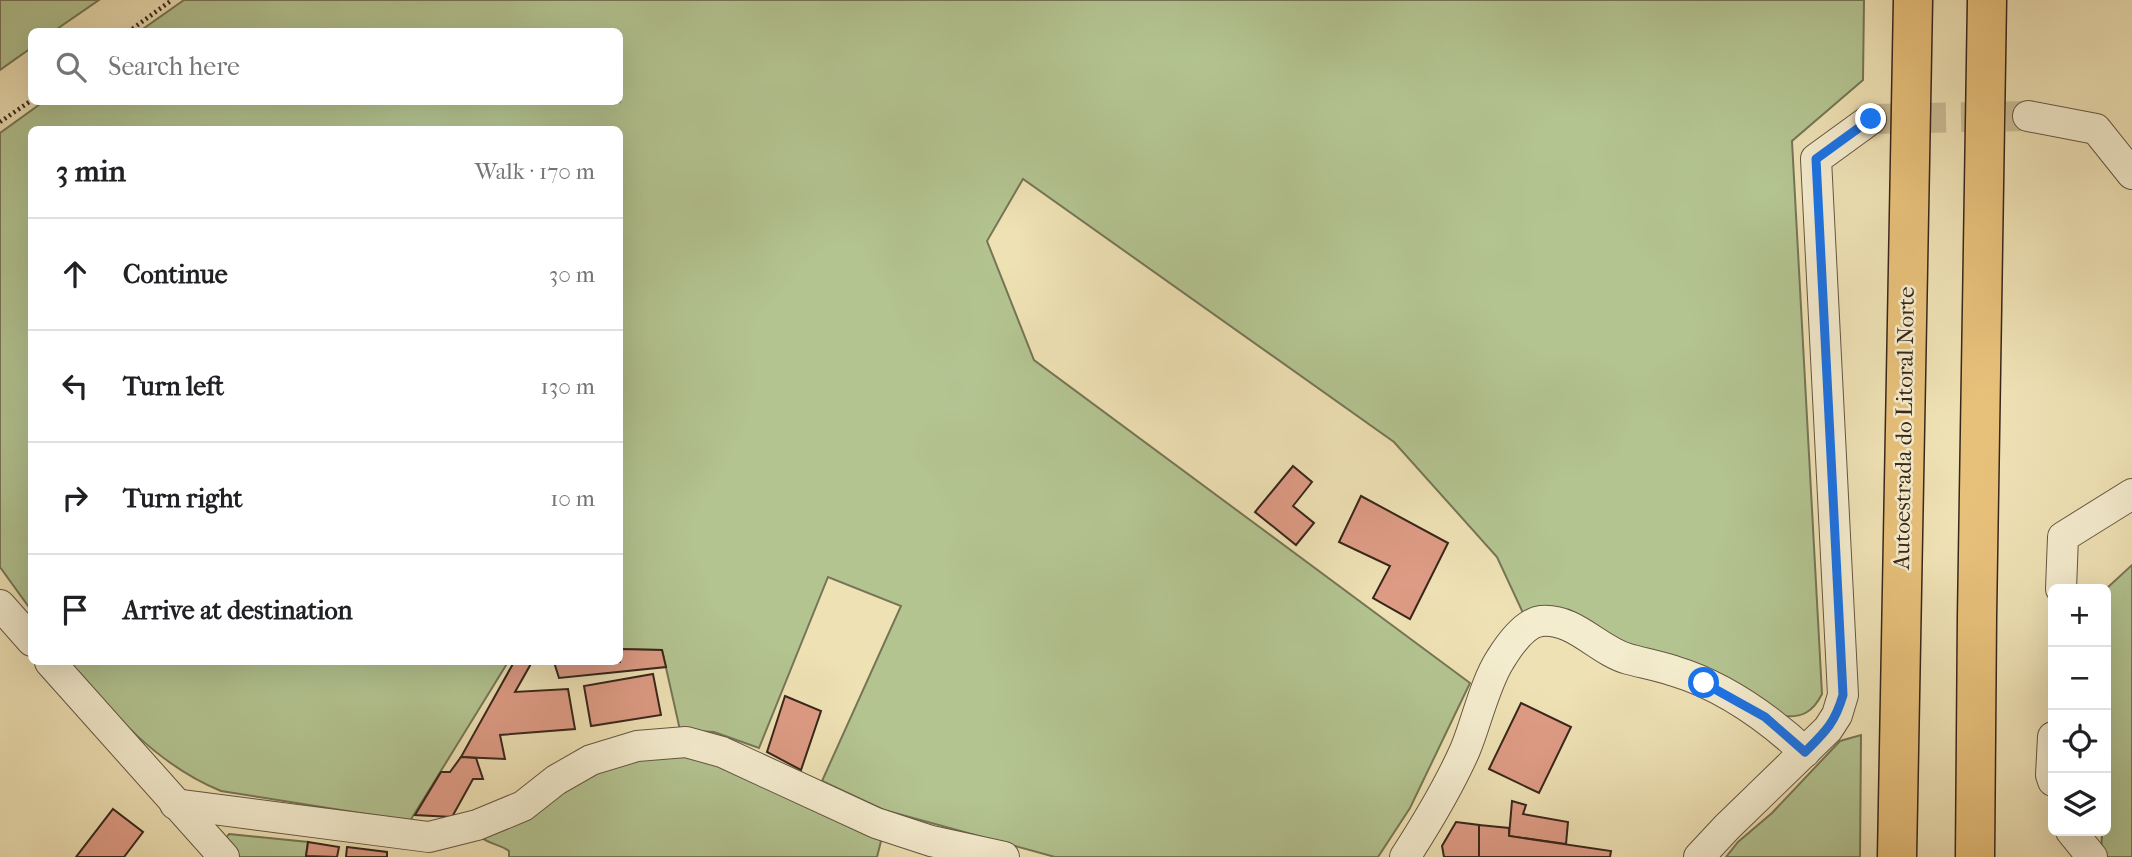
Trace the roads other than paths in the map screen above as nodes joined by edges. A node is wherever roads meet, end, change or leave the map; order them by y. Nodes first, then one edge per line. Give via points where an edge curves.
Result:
1 (1913, 0) edge
2 (1987, 0) edge
3 (2028, 116) tunnel mouth
4 (1871, 119) tunnel mouth
5 (2132, 174) edge
6 (2132, 494) edge
7 (2060, 584) edge
8 (0, 605) edge
9 (28, 636) edge
10 (53, 665) edge
11 (1805, 752) junction
12 (175, 804) junction
13 (2075, 836) edge
14 (400, 845) edge
15 (224, 857) edge
16 (1004, 857) edge
17 (1405, 857) edge
18 (1699, 857) edge
19 (1897, 857) edge
20 (1975, 857) edge
21 (2092, 857) edge

1 - 19 highway, Autoestrada do Litoral Norte
2 - 20 highway
3 - 5 street via 2096,129
4 - 11 street via 1816,159 1843,695 1838,715
6 - 7 street via 2063,537
8 - 9 street
10 - 12 street
11 - 17 street via 1765,717 1704,683 1625,658 1575,628 1538,621 1525,628 1499,662 1464,752
11 - 18 street
12 - 14 street
12 - 15 street
13 - 21 street
14 - 16 street via 523,806 591,761 636,746 686,743 722,752 876,823

